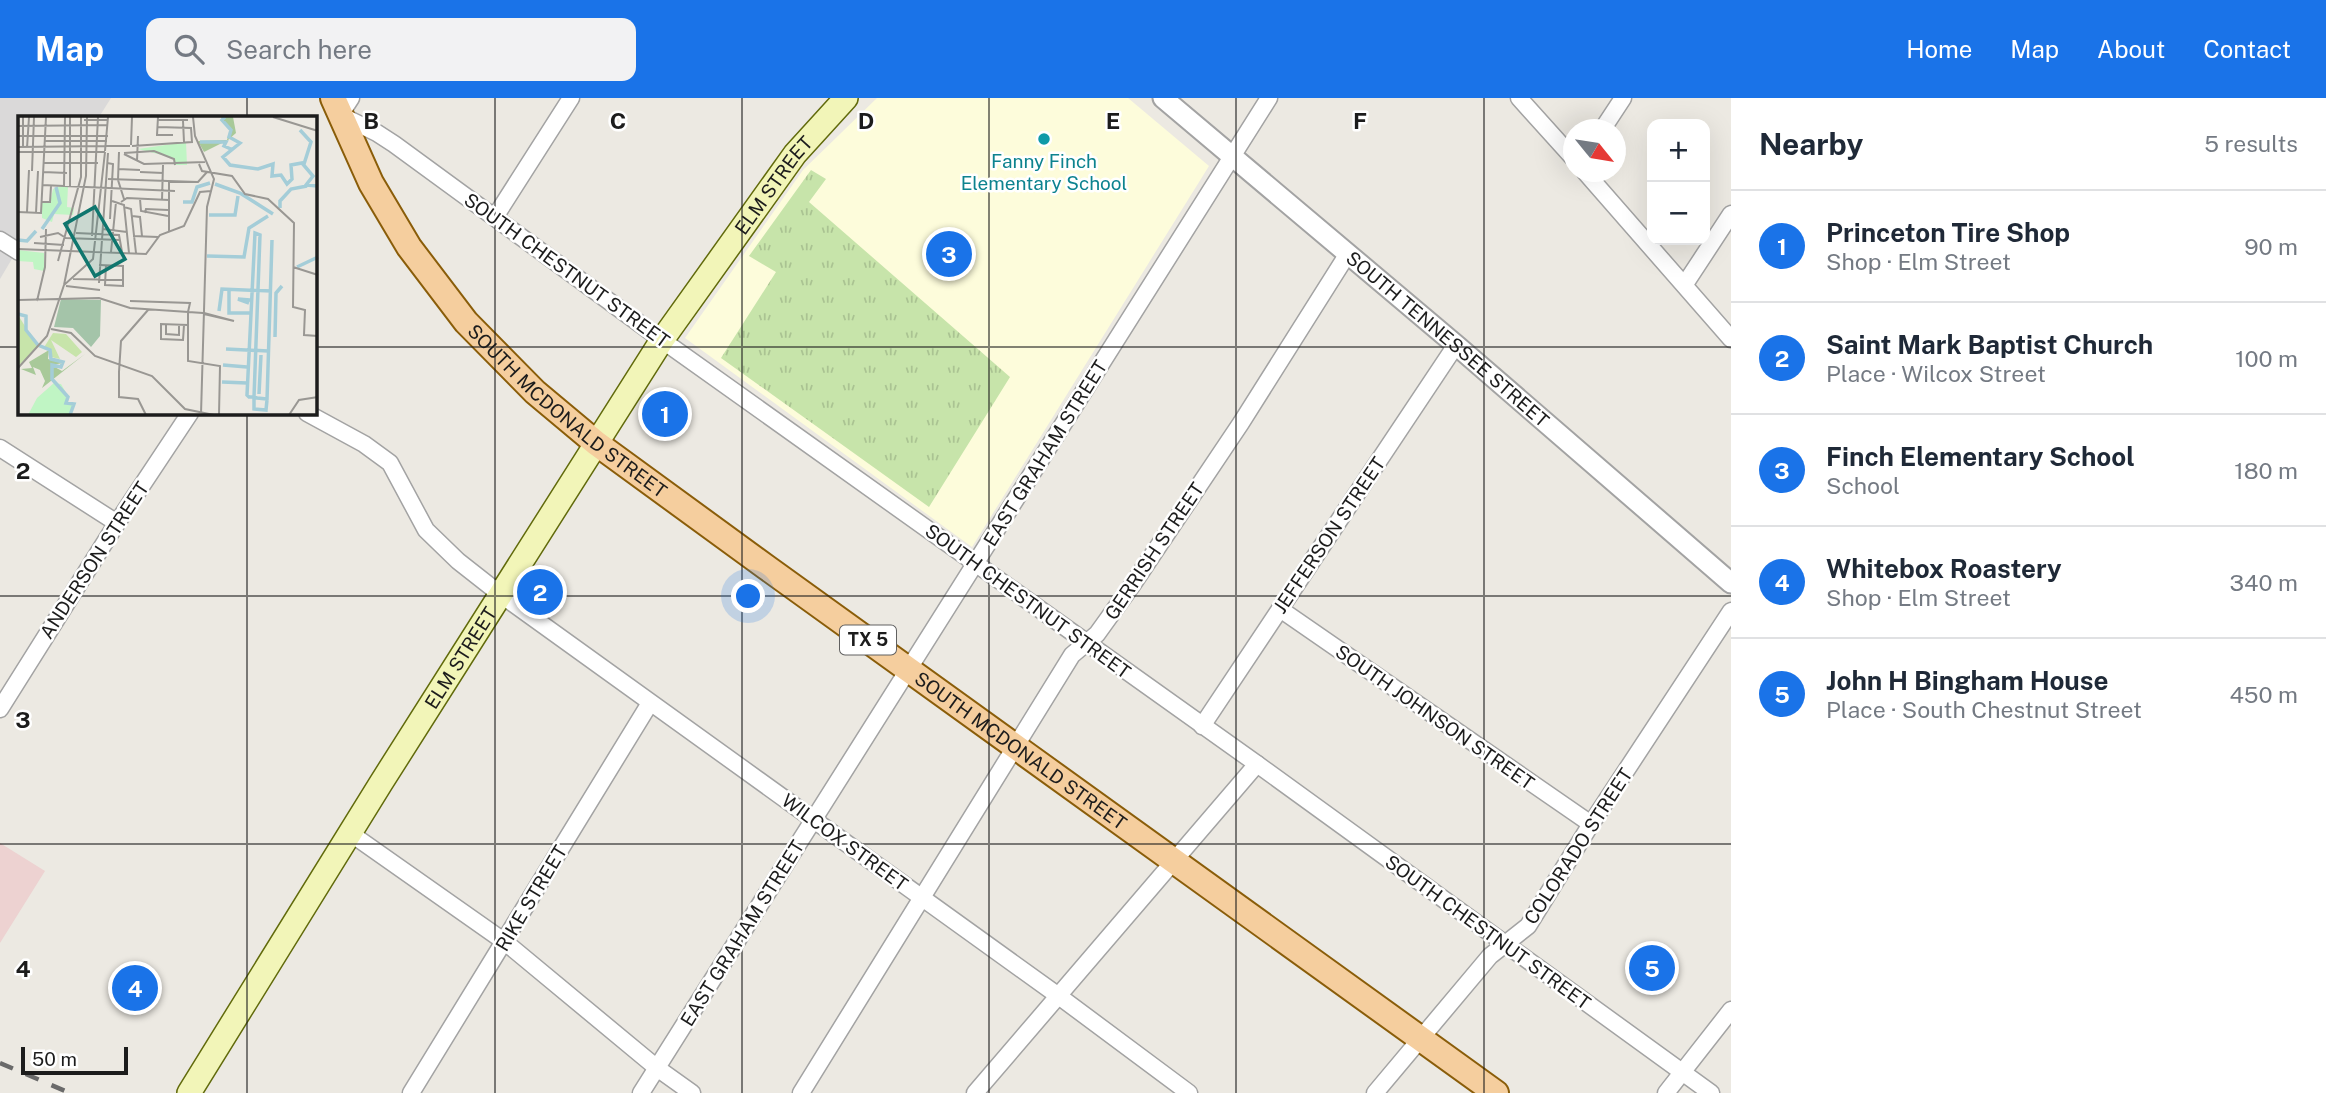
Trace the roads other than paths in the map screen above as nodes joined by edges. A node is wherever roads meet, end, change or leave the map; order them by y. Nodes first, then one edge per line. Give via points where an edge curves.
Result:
1 (571, 98) edge
2 (1163, 98) edge
3 (1269, 98) edge
4 (1519, 98) edge
5 (1622, 98) edge
6 (842, 99) edge
7 (341, 104) edge
8 (1609, 119) edge
9 (1563, 148) edge
10 (1232, 158) junction
11 (1594, 182) edge
12 (1731, 214) edge
13 (495, 217) junction
14 (0, 240) edge
15 (18, 251) edge
16 (1347, 255) junction
17 (1685, 285) junction
18 (1731, 339) edge
19 (662, 340) junction
20 (1456, 345) junction
21 (189, 415) edge
22 (311, 415) edge
23 (596, 443) junction
24 (0, 449) edge
25 (117, 523) junction
26 (976, 563) junction
27 (1731, 583) edge
28 (500, 594) junction
29 (1280, 609) junction
30 (1731, 611) edge
31 (1085, 642) junction
32 (908, 669) junction
33 (650, 703) junction
34 (0, 709) edge
35 (1202, 726) junction
36 (1014, 745) junction
37 (1257, 764) junction
38 (813, 819) junction
39 (1591, 824) junction
40 (350, 832) junction
41 (1175, 860) junction
42 (922, 897) junction
43 (505, 942) junction
44 (1506, 943) junction
45 (1060, 997) junction
46 (1731, 1010) edge
47 (1420, 1039) junction
48 (657, 1068) junction
49 (1684, 1072) junction
50 (188, 1093) edge
51 (411, 1093) edge
52 (641, 1093) edge
53 (692, 1093) edge
54 (801, 1093) edge
55 (975, 1093) edge
56 (1189, 1093) edge
57 (1375, 1093) edge
58 (1496, 1093) edge
59 (1666, 1093) edge
60 (1711, 1093) edge

1 - 13 street
2 - 10 street, SOUTH TENNESSEE STREET
3 - 10 street, EAST GRAHAM STREET
4 - 9 street
5 - 8 street
6 - 19 main road, ELM STREET via 795,154
7 - 13 street, SOUTH CHESTNUT STREET
7 - 23 main road, SOUTH MCDONALD STREET / TX 5 via 357,155 383,205 446,297 512,371
10 - 16 street, SOUTH TENNESSEE STREET
10 - 26 street, EAST GRAHAM STREET
11 - 17 street
12 - 17 street
13 - 19 street, SOUTH CHESTNUT STREET
14 - 15 street
16 - 20 street, SOUTH TENNESSEE STREET
16 - 31 street, GERRISH STREET via 1133,584 1097,634
17 - 18 street
19 - 23 main road, ELM STREET
19 - 26 street, SOUTH CHESTNUT STREET
20 - 27 street, SOUTH TENNESSEE STREET
20 - 29 street, JEFFERSON STREET
21 - 25 street, ANDERSON STREET
22 - 28 street, WILCOX STREET via 390,463 426,530
23 - 28 main road, ELM STREET
23 - 32 main road, SOUTH MCDONALD STREET / TX 5
24 - 25 street
25 - 34 street, ANDERSON STREET
26 - 31 street, SOUTH CHESTNUT STREET
26 - 32 street, EAST GRAHAM STREET
28 - 33 street, WILCOX STREET
28 - 40 main road, ELM STREET
29 - 35 street, JEFFERSON STREET
29 - 39 street, SOUTH JOHNSON STREET
30 - 39 street, COLORADO STREET
31 - 35 street, SOUTH CHESTNUT STREET
31 - 36 street, GERRISH STREET
32 - 36 main road, SOUTH MCDONALD STREET / TX 5
32 - 38 street, EAST GRAHAM STREET
33 - 38 street, WILCOX STREET
33 - 43 street, RIKE STREET
35 - 37 street, SOUTH CHESTNUT STREET
36 - 41 main road, SOUTH MCDONALD STREET / TX 5
36 - 42 street, GERRISH STREET
37 - 41 street
37 - 44 street, SOUTH CHESTNUT STREET
38 - 42 street, WILCOX STREET
38 - 48 street, EAST GRAHAM STREET
39 - 44 street, COLORADO STREET via 1528,926
40 - 43 street
40 - 50 main road, ELM STREET
41 - 45 street
41 - 47 main road, SOUTH MCDONALD STREET / TX 5
42 - 45 street, WILCOX STREET
42 - 54 street, GERRISH STREET
43 - 48 street
43 - 51 street, RIKE STREET
44 - 47 street, COLORADO STREET
44 - 49 street, SOUTH CHESTNUT STREET
45 - 55 street
45 - 56 street, WILCOX STREET
46 - 49 street
47 - 57 street, COLORADO STREET
47 - 58 main road, SOUTH MCDONALD STREET / TX 5
48 - 52 street, EAST GRAHAM STREET
48 - 53 street
49 - 59 street
49 - 60 street, SOUTH CHESTNUT STREET

